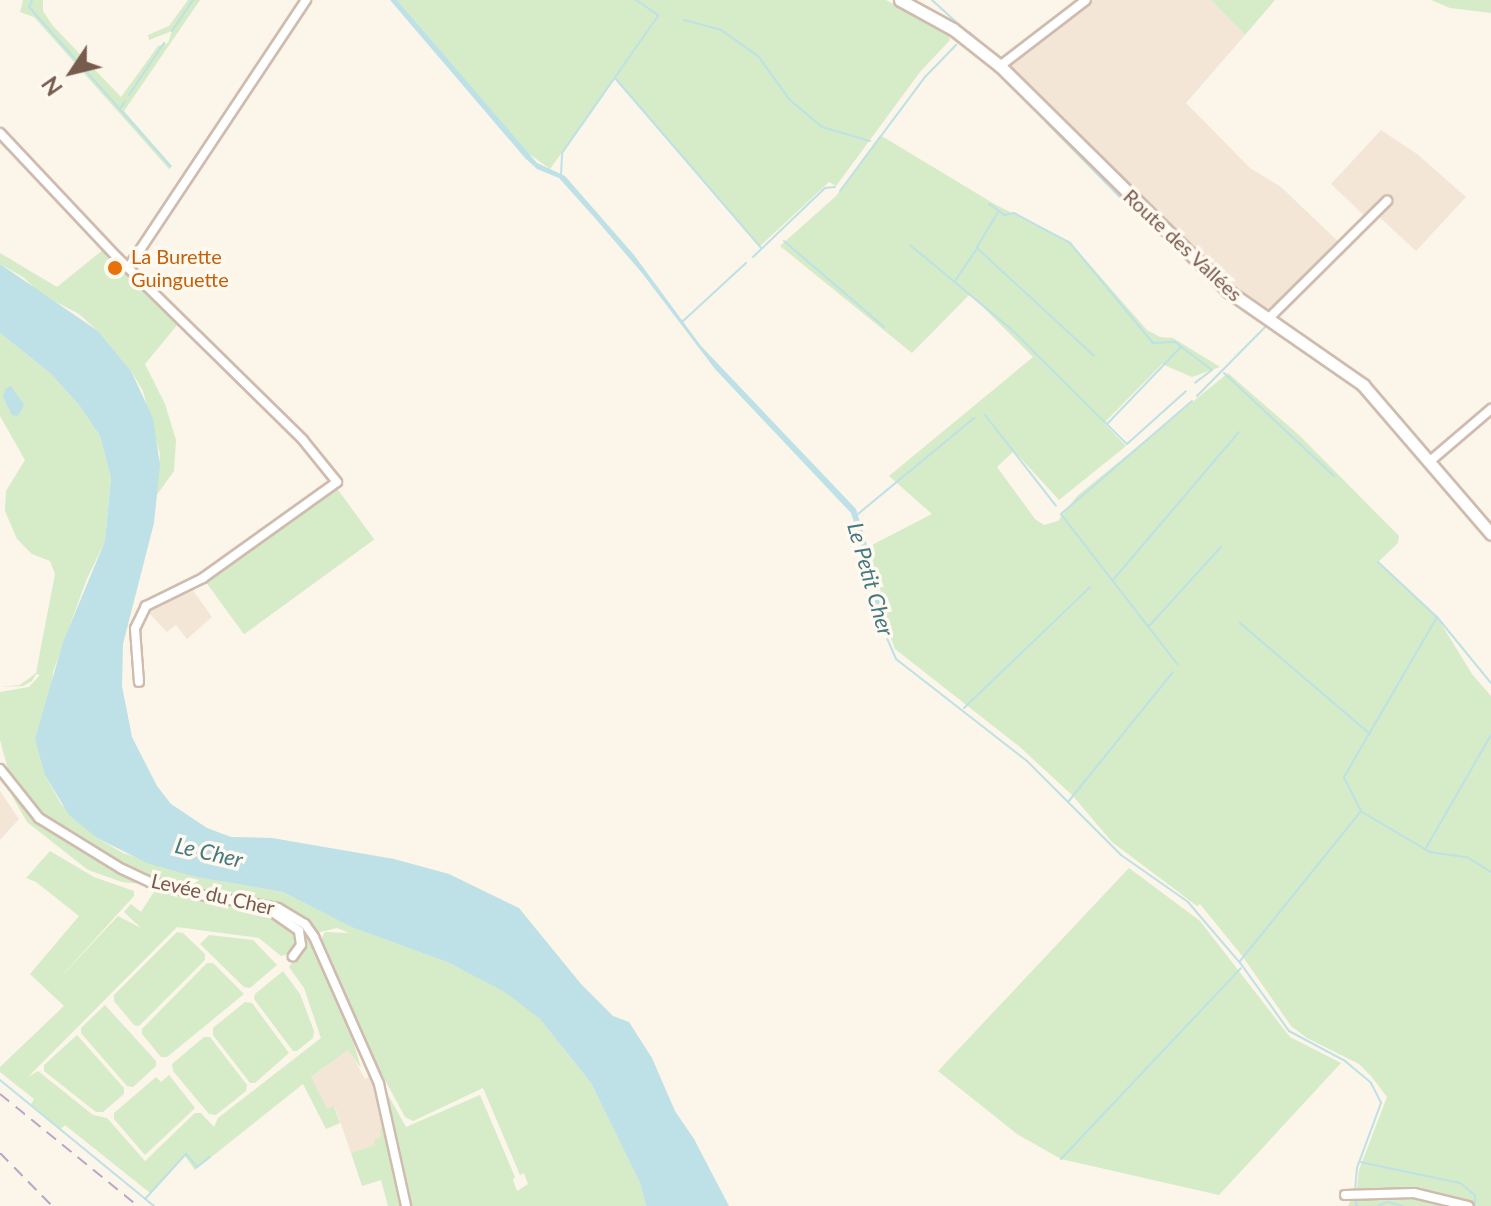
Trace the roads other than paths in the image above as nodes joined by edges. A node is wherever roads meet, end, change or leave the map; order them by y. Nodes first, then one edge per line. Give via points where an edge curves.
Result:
1 (306, 0) edge
2 (900, 0) edge
3 (1086, 0) edge
4 (1000, 66) junction
5 (0, 133) edge
6 (1387, 201) dead end
7 (128, 268) junction
8 (1268, 319) junction
9 (1491, 409) edge
10 (1429, 462) junction
11 (1491, 534) edge
12 (139, 682) dead end
13 (0, 769) edge
14 (294, 920) junction
15 (293, 956) dead end
16 (1345, 1195) dead end
17 (406, 1206) edge
18 (1468, 1206) edge

1 - 7 street
2 - 4 main road, Route des Vallées via 953,29
3 - 4 street
4 - 8 main road, Route des Vallées via 1207,273
5 - 7 street
6 - 8 street
7 - 12 street via 303,440 337,482 195,583 146,606 135,629
8 - 10 main road, Route des Vallées via 1363,385
9 - 10 street
10 - 11 main road, Route des Vallées
13 - 14 street, Levée du Cher via 39,818 122,869 163,885 260,905
14 - 15 street via 302,941
14 - 17 street, Levée du Cher via 314,937 373,1066
16 - 18 street via 1414,1193

